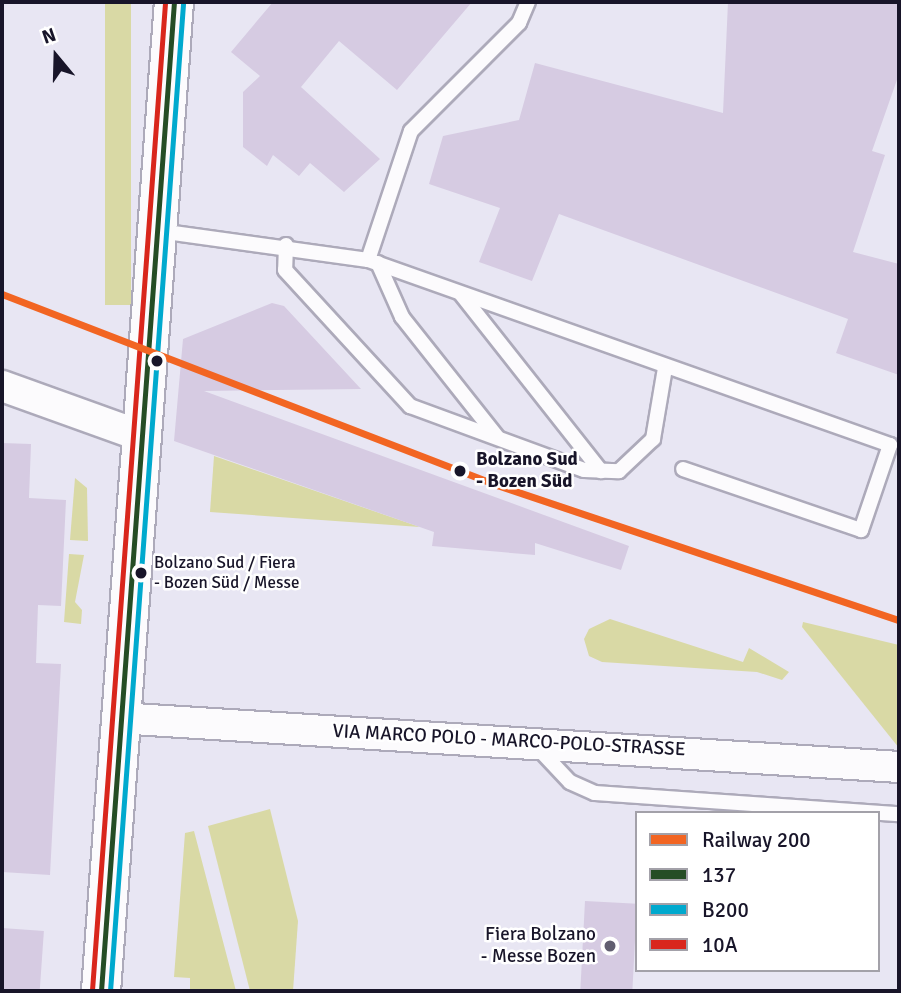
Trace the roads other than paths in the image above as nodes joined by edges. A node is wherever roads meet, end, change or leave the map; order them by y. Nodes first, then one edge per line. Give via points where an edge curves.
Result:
1 (174, 2) edge
2 (527, 2) edge
3 (157, 230) junction
4 (286, 245) junction
5 (373, 261) junction
6 (460, 293) junction
7 (665, 368) junction
8 (2, 386) edge
9 (144, 437) junction
10 (498, 438) junction
11 (683, 469) dead end
12 (601, 471) junction
13 (118, 718) junction
14 (534, 743) junction
15 (899, 766) edge
16 (855, 811) edge
17 (880, 813) edge
18 (899, 814) edge
19 (101, 991) edge

1 - 3 main road
2 - 5 lane via 519,23 411,131
3 - 4 lane
3 - 9 main road
4 - 5 lane
4 - 10 lane via 285,270 410,406
5 - 6 lane
5 - 10 lane via 402,317
6 - 7 lane
6 - 12 lane
7 - 11 lane via 890,445 861,530
7 - 12 lane via 653,439 620,471
8 - 9 street
9 - 13 main road
10 - 12 lane
13 - 14 street, VIA MARCO POLO - MARCO-POLO-STRASSE
13 - 19 main road
14 - 15 street, VIA MARCO POLO - MARCO-POLO-STRASSE
14 - 16 lane via 570,782 594,793
17 - 18 lane

